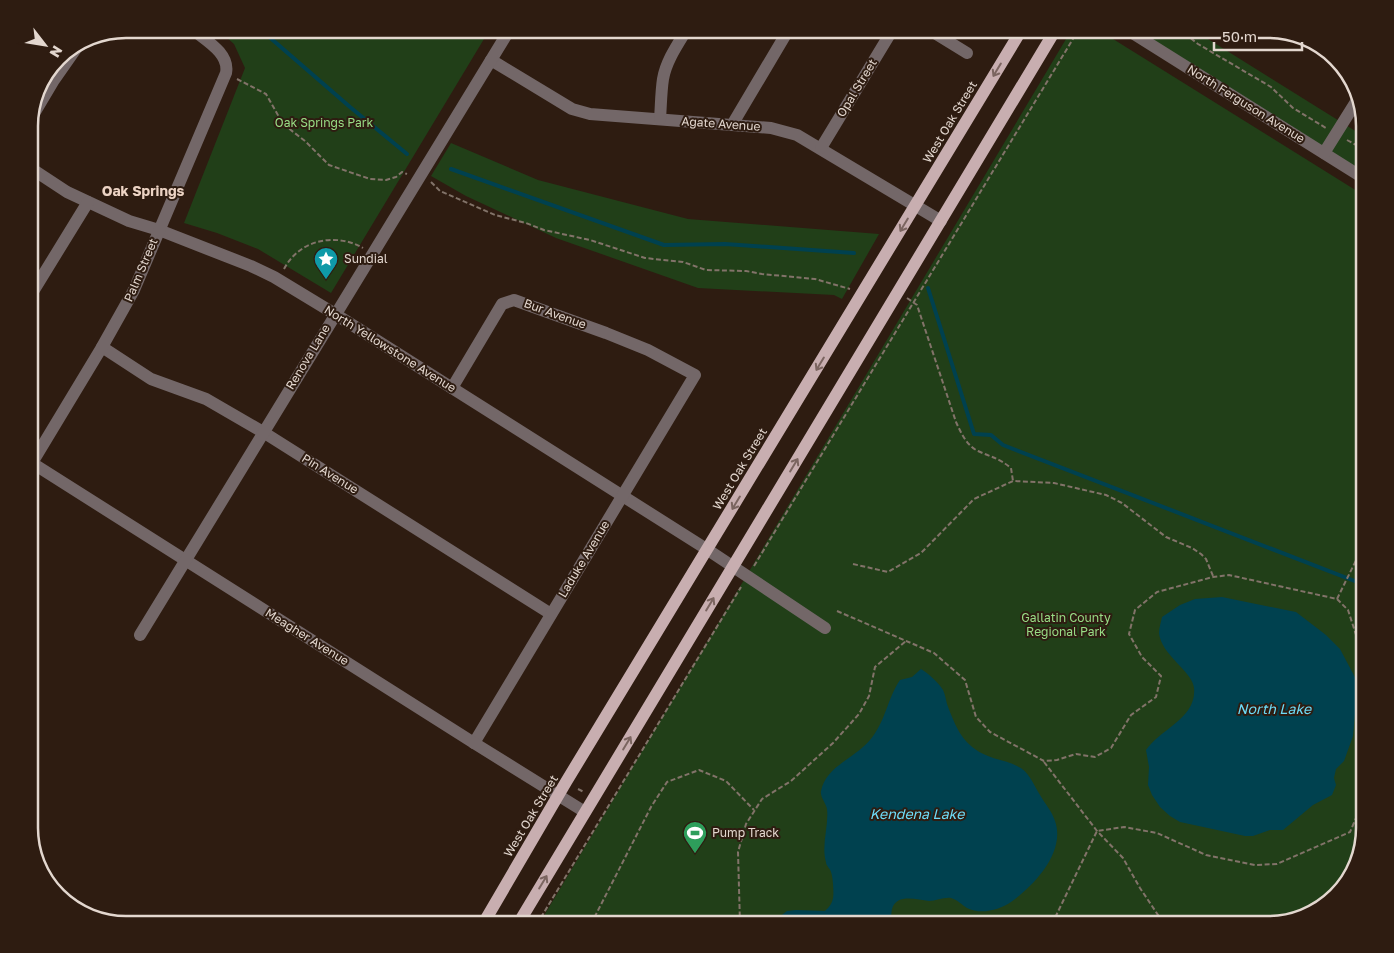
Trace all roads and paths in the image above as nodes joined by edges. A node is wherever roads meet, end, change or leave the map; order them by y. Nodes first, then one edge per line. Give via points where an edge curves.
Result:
1 (203, 38) edge
2 (504, 38) edge
3 (682, 38) edge
4 (784, 38) edge
5 (888, 38) edge
6 (943, 38) edge
7 (1017, 38) edge
8 (1051, 38) edge
9 (1073, 38) edge
10 (1140, 38) edge
11 (1190, 38) edge
12 (967, 53) dead end
13 (70, 57) edge
14 (491, 60) junction
15 (227, 70) junction
16 (40, 104) edge
17 (1354, 105) edge
18 (660, 120) junction
19 (732, 125) junction
20 (1336, 134) junction
21 (1356, 145) edge
22 (821, 148) junction
23 (1324, 153) junction
24 (38, 173) edge
25 (1356, 173) edge
26 (418, 178) junction
27 (88, 202) junction
28 (916, 206) junction
29 (941, 221) junction
30 (159, 230) junction
31 (372, 253) junction
32 (278, 280) junction
33 (38, 283) edge
34 (898, 292) junction
35 (862, 294) junction
36 (912, 302) junction
37 (335, 314) junction
38 (102, 348) junction
39 (695, 375) joint
40 (452, 388) junction
41 (263, 432) junction
42 (38, 451) edge
43 (38, 466) edge
44 (1013, 481) junction
45 (622, 496) junction
46 (708, 550) junction
47 (1356, 559) edge
48 (186, 560) junction
49 (853, 564) dead end
50 (733, 567) junction
51 (748, 576) junction
52 (1213, 577) junction
53 (1337, 599) junction
54 (836, 611) dead end
55 (551, 614) junction
56 (825, 628) dead end
57 (140, 635) dead end
58 (1356, 635) edge
59 (906, 641) junction
60 (474, 743) junction
61 (1044, 761) junction
62 (578, 789) dead end
63 (586, 794) dead end
64 (558, 796) junction
65 (755, 810) junction
66 (585, 812) junction
67 (1356, 818) edge
68 (1097, 831) junction
69 (488, 916) edge
70 (523, 916) edge
71 (542, 916) edge
72 (595, 916) edge
73 (740, 916) edge
74 (1056, 916) edge
75 (1159, 916) edge

1 - 15 street via 224,56
2 - 14 street, Renova Lane
3 - 18 street via 663,80
4 - 19 street
5 - 22 street, Opal Street
6 - 12 street
7 -> 28 main road, West Oak Street
8 - 29 main road
9 - 36 path
10 - 23 street, North Ferguson Avenue
11 - 20 path via 1271,87 1293,108
13 - 16 street
14 - 18 street, Agate Avenue via 572,109 590,114
14 - 26 street, Renova Lane
15 - 26 path via 266,94 283,124 329,166 370,179 386,180 402,172
15 - 30 street, Palm Street
17 - 20 street
18 - 19 street, Agate Avenue
19 - 22 street, Agate Avenue via 771,128
20 - 21 path
20 - 23 street
22 - 28 street, Agate Avenue
23 - 25 street, North Ferguson Avenue
24 - 27 street, North Yellowstone Avenue
26 - 31 street, Renova Lane
26 - 35 path via 495,215 645,258 683,262 706,270 815,279
27 - 30 street, North Yellowstone Avenue
27 - 33 street
28 - 29 street, Agate Avenue
28 -> 35 main road, West Oak Street
29 - 34 main road
30 - 32 street, North Yellowstone Avenue
30 - 38 street, Palm Street via 134,290
31 - 32 path via 340,239 305,246 288,261
31 - 37 street, Renova Lane
32 - 37 street, North Yellowstone Avenue
34 - 36 path
50 -> 34 main road
35 -> 46 main road, West Oak Street
36 - 44 path via 917,305 956,422 964,437 978,451 999,458 1011,468
36 - 51 path
37 - 40 street, North Yellowstone Avenue
37 - 41 street, Renova Lane
38 - 41 street, Pin Avenue via 151,379 206,399
38 - 42 street, Palm Street
39 - 40 street, Bur Avenue via 648,350 514,300 502,304
39 - 45 street, Laduke Avenue
40 - 45 street, North Yellowstone Avenue
41 - 48 street, Renova Lane
41 - 55 street, Pin Avenue
43 - 48 street, Meagher Avenue
44 - 49 path via 974,499 921,553 888,572
44 - 52 path via 1064,485 1106,495 1122,503 1166,537 1201,554
45 - 46 street, North Yellowstone Avenue
45 - 55 street, Laduke Avenue
46 - 50 street, North Yellowstone Avenue
46 - 64 main road, West Oak Street
47 - 53 path
48 - 57 street, Renova Lane
48 - 60 street, Meagher Avenue
50 - 51 street, North Yellowstone Avenue
66 -> 50 main road
51 - 56 street, North Yellowstone Avenue
51 - 71 path
52 - 53 path via 1229,575
52 - 61 path via 1157,592 1134,610 1129,634 1142,657 1161,676 1156,697 1131,715 1111,748 1095,757 1076,754
53 - 58 path via 1348,610
54 - 59 path
55 - 60 street, Laduke Avenue
59 - 61 path via 934,653 965,680 976,717 990,732
59 - 65 path via 875,668 869,696 859,714 833,743 792,780 762,799
60 - 64 street, Meagher Avenue
61 - 68 path
62 - 63 path
64 - 66 street, Meagher Avenue
64 - 69 main road, West Oak Street
65 - 72 path via 726,781 699,770 667,782
65 - 73 path via 746,824 738,852
70 -> 66 main road
67 - 68 path via 1350,832 1277,864 1255,865 1206,855 1157,832 1124,827
68 - 74 path
68 - 75 path via 1123,858

